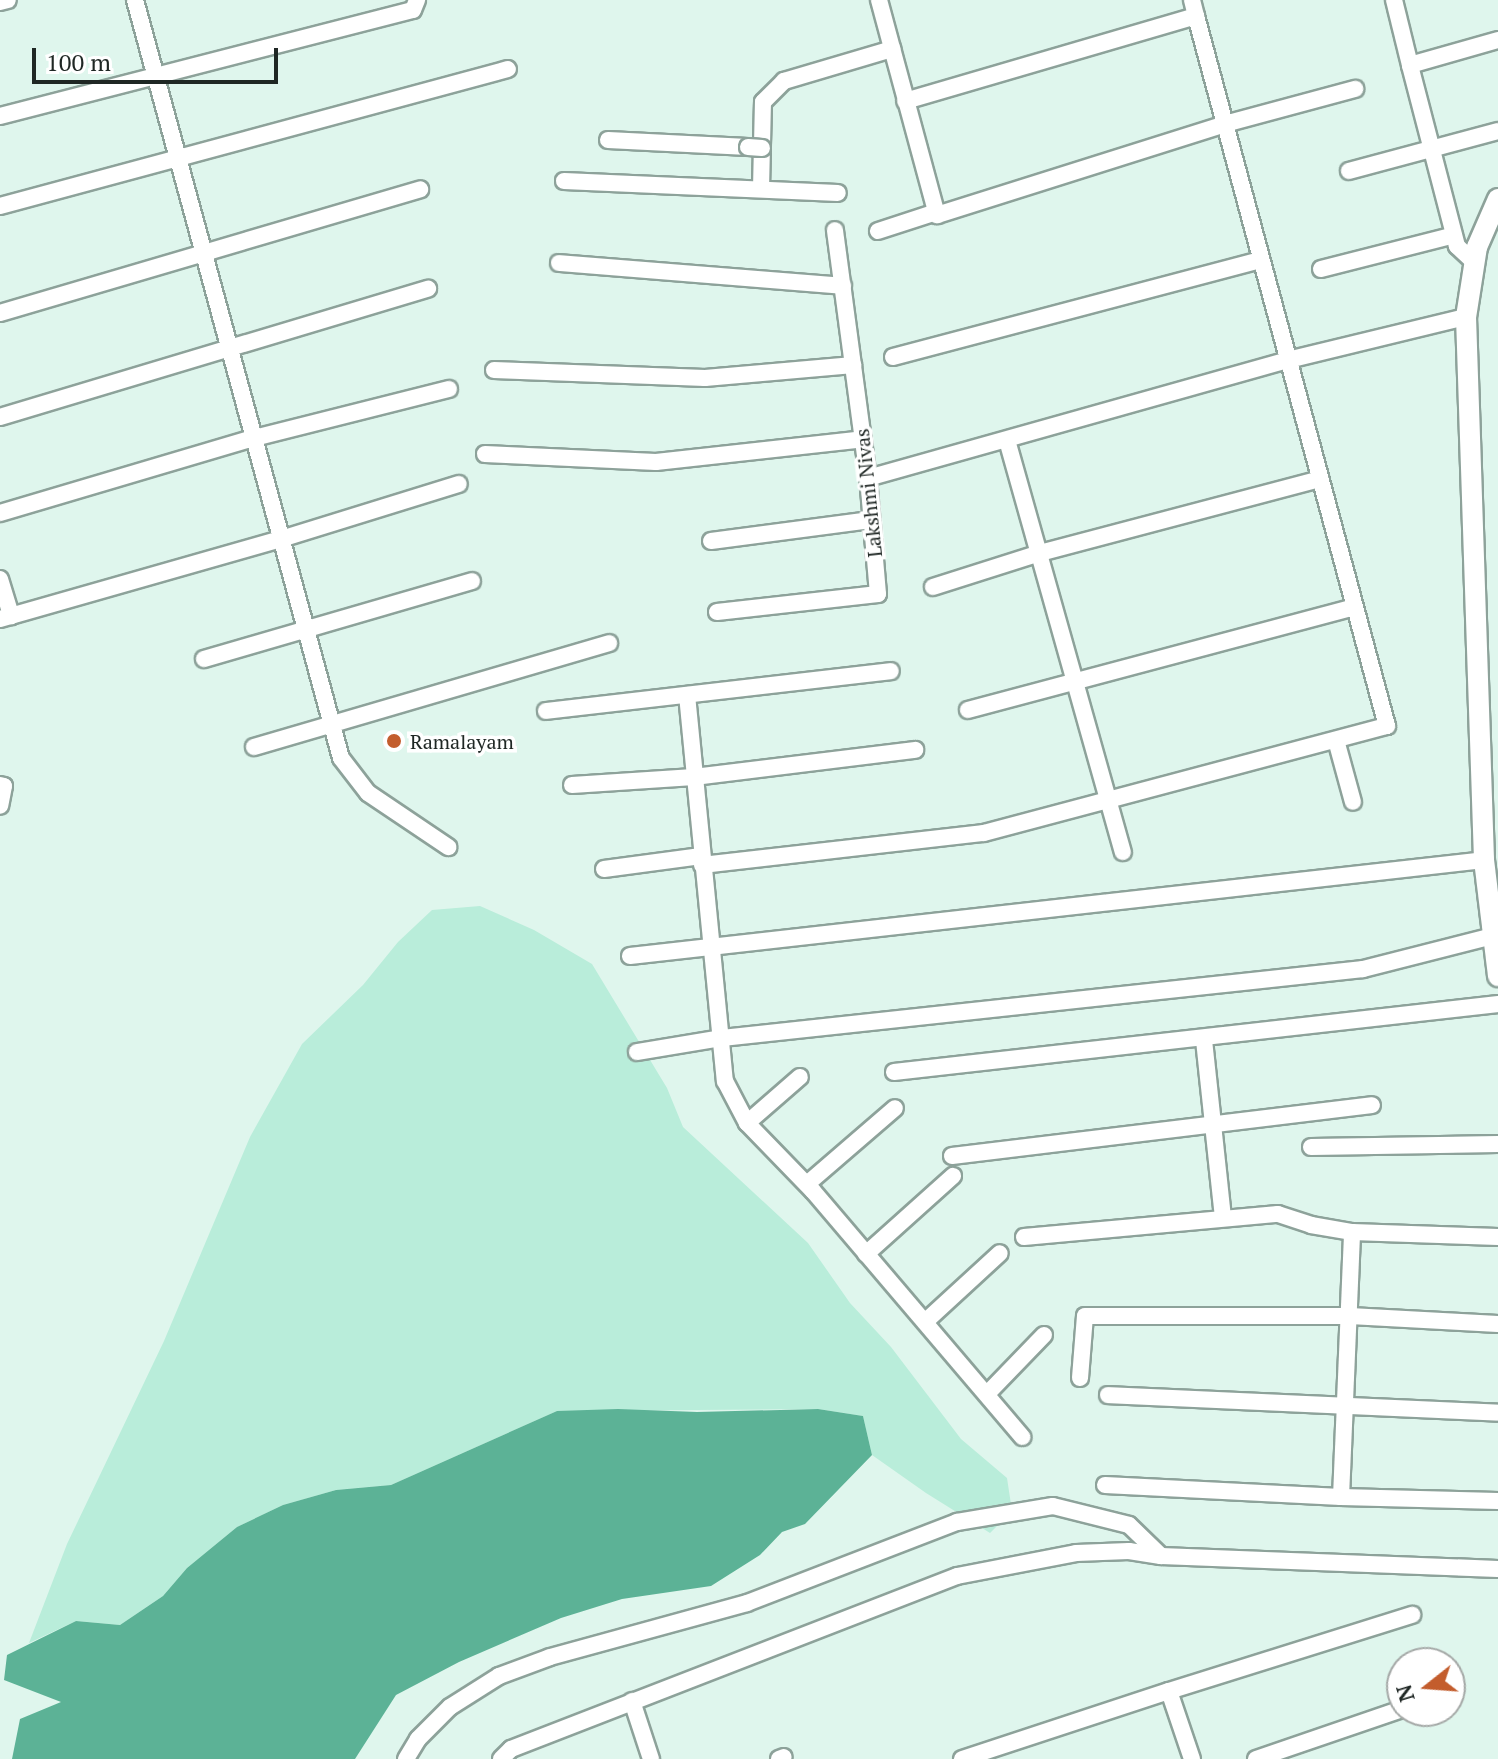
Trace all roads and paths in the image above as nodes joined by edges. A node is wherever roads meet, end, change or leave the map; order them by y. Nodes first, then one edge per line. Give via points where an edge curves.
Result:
1 (8, 0) edge
2 (135, 0) edge
3 (417, 0) edge
4 (879, 0) edge
5 (1394, 0) edge
6 (0, 2) edge
7 (1194, 8) edge
8 (1498, 40) edge
9 (892, 49) junction
10 (1410, 65) junction
11 (508, 69) dead end
12 (154, 76) junction
13 (1355, 89) dead end
14 (905, 101) junction
15 (0, 116) edge
16 (1225, 124) junction
17 (1498, 131) edge
18 (608, 140) dead end
19 (755, 148) dead end
20 (1431, 148) junction
21 (177, 159) junction
22 (1349, 171) dead end
23 (564, 181) dead end
24 (420, 189) dead end
25 (761, 189) junction
26 (838, 193) dead end
27 (1498, 199) edge
28 (0, 206) edge
29 (936, 212) junction
30 (835, 230) dead end
31 (878, 231) dead end
32 (1454, 235) junction
33 (203, 253) junction
34 (1261, 260) junction
35 (559, 263) dead end
36 (1475, 263) junction
37 (1321, 269) dead end
38 (843, 286) junction
39 (428, 289) dead end
40 (0, 313) edge
41 (1466, 317) junction
42 (228, 347) junction
43 (893, 357) dead end
44 (1288, 360) junction
45 (853, 365) junction
46 (494, 370) dead end
47 (449, 389) dead end
48 (0, 417) edge
49 (254, 438) junction
50 (863, 439) junction
51 (1007, 440) junction
52 (485, 454) dead end
53 (868, 478) junction
54 (1320, 479) junction
55 (459, 484) dead end
56 (0, 513) edge
57 (871, 520) junction
58 (281, 539) junction
59 (711, 541) dead end
60 (1040, 553) junction
61 (0, 579) edge
62 (472, 581) dead end
63 (933, 587) dead end
64 (1355, 607) junction
65 (717, 612) dead end
66 (5, 617) edge
67 (306, 630) junction
68 (609, 643) dead end
69 (204, 659) dead end
70 (891, 671) dead end
71 (1076, 681) junction
72 (687, 695) junction
73 (968, 710) dead end
74 (546, 711) dead end
75 (332, 724) junction
76 (1336, 740) junction
77 (254, 747) dead end
78 (915, 750) dead end
79 (694, 777) junction
80 (0, 785) edge
81 (572, 785) dead end
82 (1110, 800) junction
83 (1353, 802) dead end
84 (0, 806) edge
85 (448, 847) dead end
86 (1123, 852) dead end
87 (1484, 860) junction
88 (701, 861) junction
89 (604, 869) dead end
90 (1492, 936) junction
91 (710, 944) junction
92 (630, 956) dead end
93 (1498, 976) edge
94 (1498, 1004) edge
95 (722, 1038) junction
96 (1204, 1040) junction
97 (637, 1052) dead end
98 (894, 1072) dead end
99 (800, 1077) dead end
100 (1372, 1105) dead end
101 (895, 1108) dead end
102 (747, 1123) junction
103 (1215, 1124) junction
104 (1498, 1144) edge
105 (1311, 1147) dead end
106 (952, 1156) dead end
107 (953, 1176) dead end
108 (807, 1184) junction
109 (1223, 1217) junction
110 (1352, 1232) junction
111 (1024, 1237) dead end
112 (1498, 1237) edge
113 (1000, 1253) dead end
114 (866, 1254) junction
115 (1350, 1316) junction
116 (926, 1321) junction
117 (1498, 1324) edge
118 (1044, 1335) dead end
119 (1080, 1378) dead end
120 (987, 1394) junction
121 (1108, 1395) dead end
122 (1345, 1404) junction
123 (1498, 1413) edge
124 (1022, 1437) dead end
125 (1105, 1485) dead end
126 (1341, 1497) junction
127 (1498, 1501) edge
128 (1161, 1556) junction
129 (1498, 1569) edge
130 (1412, 1615) dead end
131 (1169, 1691) junction
132 (632, 1701) junction
133 (1386, 1714) edge
134 (406, 1759) edge
135 (501, 1759) edge
136 (651, 1759) edge
137 (962, 1759) edge
138 (1192, 1759) edge
139 (1256, 1759) edge

1 - 6 street
2 - 12 street
3 - 12 street via 413,10
4 - 9 street
5 - 10 street
7 - 14 street
7 - 16 street
8 - 10 street
9 - 14 street
9 - 25 street via 784,81 763,102
10 - 20 street
11 - 21 street
12 - 15 street
12 - 21 street
13 - 16 street
14 - 29 street
16 - 29 street
16 - 34 street
17 - 20 street
18 - 19 street
20 - 22 street
20 - 32 street
21 - 28 street
21 - 33 street
23 - 25 street
24 - 33 street
25 - 26 street
27 - 36 street
29 - 31 street
30 - 38 street, Lakshmi Nivas
32 - 36 street via 1457,246
32 - 37 street
33 - 40 street
33 - 42 street
34 - 43 street
34 - 44 street
35 - 38 street
36 - 41 street
38 - 45 street, Lakshmi Nivas
39 - 42 street
41 - 44 street
41 - 87 street
42 - 48 street
42 - 49 street
44 - 51 street
44 - 54 street
45 - 46 street via 705,378
45 - 50 street, Lakshmi Nivas
47 - 49 street
49 - 56 street
49 - 58 street
50 - 52 street via 656,462
50 - 53 street, Lakshmi Nivas
51 - 53 street
51 - 60 street
53 - 57 street, Lakshmi Nivas
54 - 60 street
54 - 64 street
55 - 58 street
57 - 59 street
57 - 65 street, Lakshmi Nivas via 878,594
58 - 66 street
58 - 67 street
60 - 63 street
60 - 71 street
61 - 66 street
62 - 67 street
64 - 71 street
64 - 76 street via 1387,726
67 - 69 street
67 - 75 street
68 - 75 street
70 - 72 street
71 - 73 street
71 - 82 street
72 - 74 street
72 - 79 street
75 - 77 street
75 - 85 street via 341,758 368,793
76 - 82 street
76 - 83 street
78 - 79 street
79 - 81 street
79 - 88 street
80 - 84 street
82 - 86 street
82 - 88 street via 984,833
87 - 90 street
87 - 91 street
88 - 89 street
88 - 91 street
90 - 93 street
90 - 95 street via 1363,969
91 - 92 street
91 - 95 street
94 - 96 street
95 - 97 street
95 - 102 street via 725,1081
96 - 98 street
96 - 103 street
99 - 102 street
100 - 103 street
101 - 108 street
102 - 108 street
103 - 106 street
103 - 109 street
104 - 105 street
107 - 114 street
108 - 114 street
109 - 110 street via 1278,1214
109 - 111 street
110 - 112 street
110 - 115 street
113 - 116 street
114 - 116 street
115 - 117 street
115 - 119 street via 1085,1316
115 - 122 street
116 - 120 street
118 - 120 street
120 - 124 street
121 - 122 street
122 - 123 street
122 - 126 street
125 - 126 street
126 - 127 street
128 - 129 street
128 - 132 street via 1076,1553 957,1576
128 - 134 street via 1129,1525 1053,1506 957,1522 747,1603 499,1676 450,1707
130 - 131 street
131 - 137 street
131 - 138 street
132 - 135 street via 511,1749
132 - 136 street
133 - 139 street

